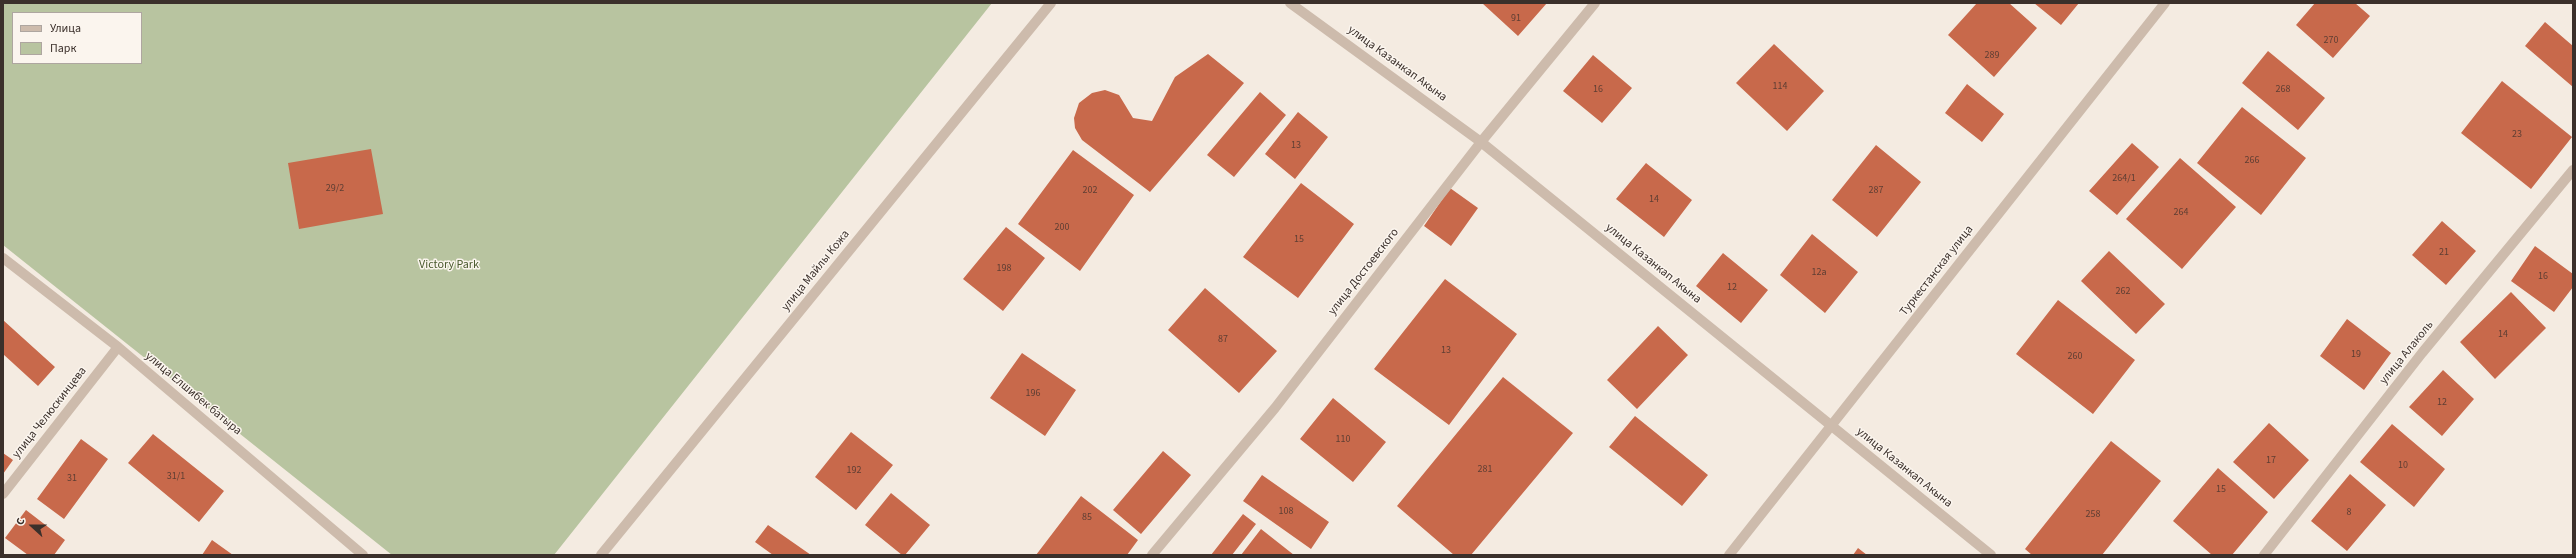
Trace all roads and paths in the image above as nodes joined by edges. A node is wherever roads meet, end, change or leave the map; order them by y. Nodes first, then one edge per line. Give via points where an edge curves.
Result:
1 (1051, 3) edge
2 (1290, 3) edge
3 (1595, 3) edge
4 (2165, 3) edge
5 (1481, 142) junction
6 (2573, 170) edge
7 (3, 258) edge
8 (118, 347) junction
9 (1831, 425) junction
10 (3, 494) edge
11 (363, 555) edge
12 (601, 555) edge
13 (1152, 555) edge
14 (1729, 555) edge
15 (1991, 555) edge
16 (2264, 555) edge

1 - 12 street, улица Майлы Кожа
2 - 5 street, улица Казанкап Акына
3 - 5 street, улица Достоевского
4 - 9 street, Туркестанская улица
5 - 9 street, улица Казанкап Акына
5 - 13 street, улица Достоевского via 1275,408
6 - 16 street, улица Алаколь via 2422,353
7 - 8 street, улица Елшибек батыра
8 - 10 street, улица Челюскинцева
8 - 11 street, улица Елшибек батыра
9 - 14 street, Туркестанская улица
9 - 15 street, улица Казанкап Акына

